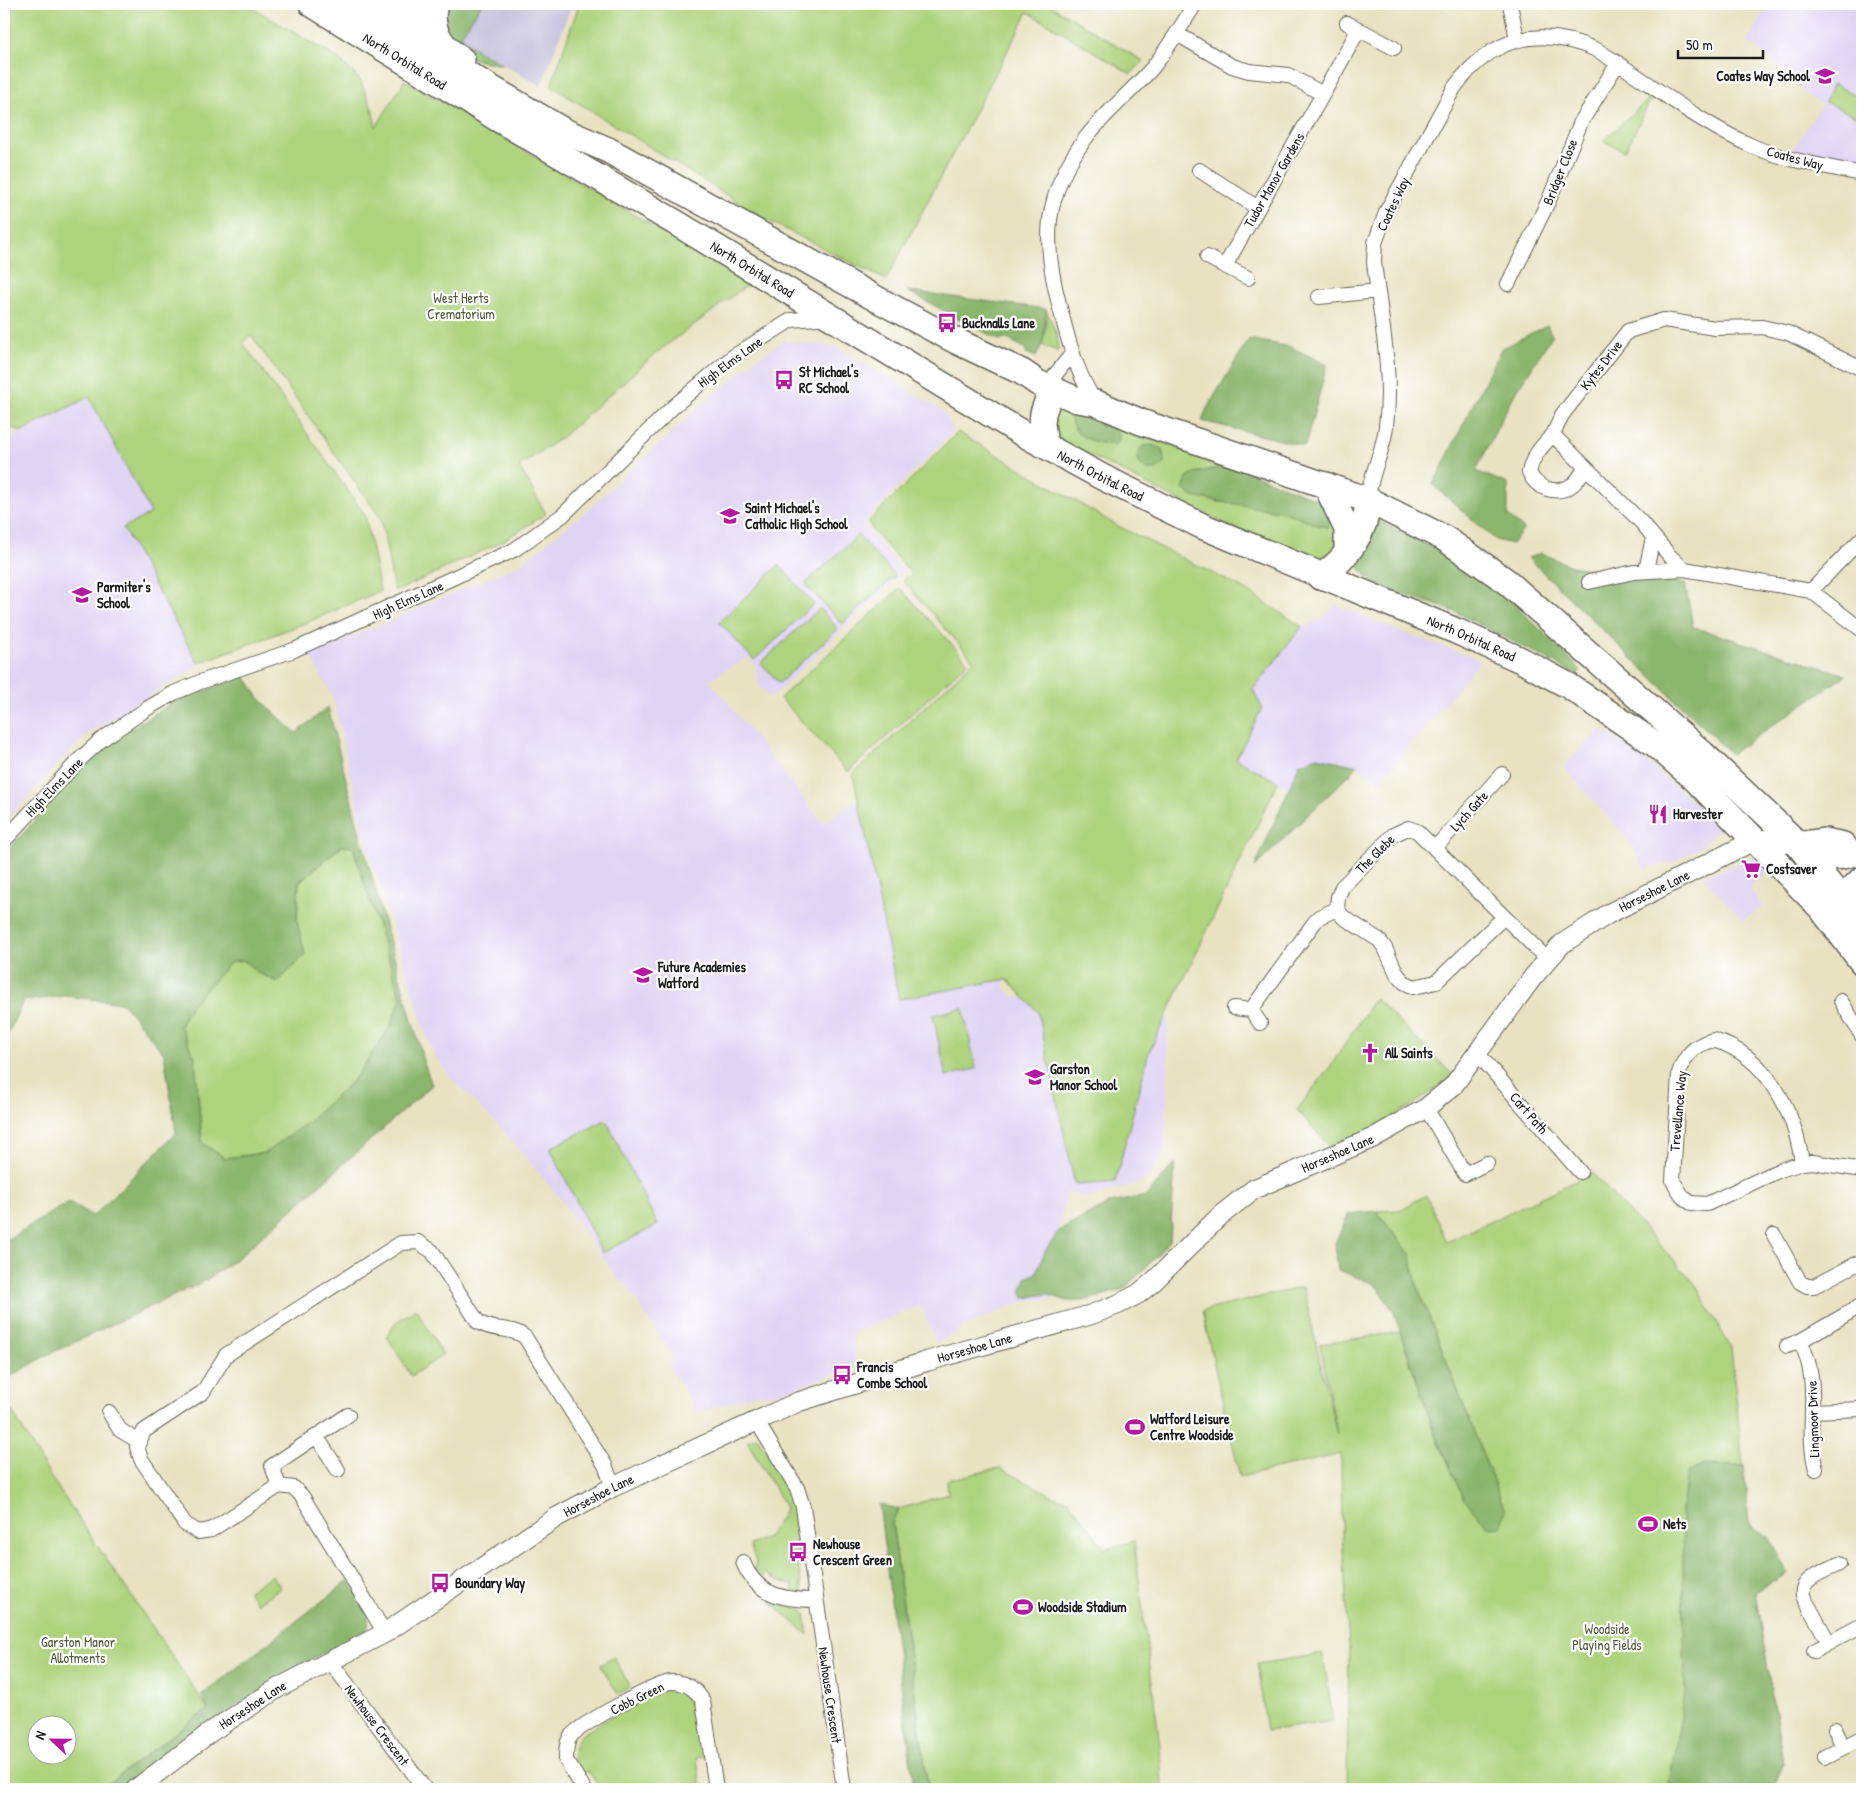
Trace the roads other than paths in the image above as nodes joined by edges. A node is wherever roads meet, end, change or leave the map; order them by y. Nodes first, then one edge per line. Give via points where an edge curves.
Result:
1 (312, 4) edge
2 (348, 4) edge
3 (392, 4) edge
4 (435, 4) edge
5 (1195, 4) edge
6 (1510, 4) edge
7 (434, 30) junction
8 (1177, 34) junction
9 (1517, 39) junction
10 (1394, 48) dead end
11 (1618, 62) junction
12 (1323, 94) junction
13 (608, 150) junction
14 (1199, 170) dead end
15 (1862, 174) edge
16 (1258, 208) junction
17 (1207, 257) dead end
18 (1225, 266) junction
19 (1248, 278) dead end
20 (1508, 284) dead end
21 (1377, 291) junction
22 (791, 292) junction
23 (1319, 297) dead end
24 (832, 317) junction
25 (791, 320) junction
26 (1071, 355) junction
27 (1862, 369) edge
28 (1053, 382) junction
29 (1096, 403) junction
30 (1553, 435) junction
31 (1045, 445) junction
32 (1585, 469) junction
33 (1326, 485) junction
34 (1368, 500) junction
35 (1653, 538) junction
36 (1862, 538) edge
37 (1347, 553) junction
38 (1684, 569) junction
39 (1646, 570) junction
40 (1320, 577) junction
41 (1589, 582) dead end
42 (1811, 592) junction
43 (1862, 630) edge
44 (1704, 754) junction
45 (1502, 774) dead end
46 (1755, 840) junction
47 (4, 841) edge
48 (1797, 843) junction
49 (1435, 848) junction
50 (1858, 856) edge
51 (1862, 879) edge
52 (1847, 904) junction
53 (1821, 908) junction
54 (1337, 909) junction
55 (1504, 917) junction
56 (1862, 926) edge
57 (1547, 959) junction
58 (1862, 962) edge
59 (1841, 1001) dead end
60 (1234, 1008) dead end
61 (1251, 1010) junction
62 (1260, 1023) dead end
63 (1862, 1036) edge
64 (1478, 1054) junction
65 (1426, 1108) junction
66 (1487, 1163) dead end
67 (1802, 1163) junction
68 (1862, 1170) edge
69 (1580, 1172) dead end
70 (1774, 1235) dead end
71 (1862, 1261) edge
72 (1862, 1305) edge
73 (1862, 1409) edge
74 (1813, 1411) junction
75 (109, 1412) dead end
76 (348, 1415) dead end
77 (756, 1420) junction
78 (317, 1437) junction
79 (138, 1441) junction
80 (1816, 1469) dead end
81 (338, 1470) dead end
82 (279, 1486) junction
83 (614, 1487) junction
84 (742, 1562) dead end
85 (1839, 1564) dead end
86 (816, 1600) junction
87 (1862, 1625) edge
88 (385, 1633) junction
89 (1829, 1643) junction
90 (1814, 1651) dead end
91 (330, 1661) junction
92 (1835, 1729) dead end
93 (1862, 1738) edge
94 (1843, 1747) junction
95 (1826, 1757) dead end
96 (136, 1789) edge
97 (425, 1789) edge
98 (584, 1789) edge
99 (716, 1789) edge
100 (844, 1789) edge

1 - 22 highway, North Orbital Road via 500,120
2 - 13 highway, North Orbital Road via 564,131
3 - 7 highway
4 - 7 highway
5 - 8 street
6 - 9 street
7 - 13 highway via 445,49
8 - 12 street via 1232,66 1249,72 1288,76
8 - 26 street via 1153,66 1085,138 1059,184 1049,222 1048,251
9 - 11 street, Coates Way via 1536,36 1578,42
9 - 21 street, Coates Way via 1481,58 1467,70 1449,96 1381,223 1375,243
10 - 12 street, Tudor Manor Gardens via 1353,26
11 - 15 street, Coates Way via 1728,134 1752,146 1775,155
11 - 20 street, Bridger Close via 1581,122 1548,202
12 - 16 street, Tudor Manor Gardens
13 - 28 highway, North Orbital Road via 956,341 1038,383
14 - 16 street
16 - 18 street, Tudor Manor Gardens
17 - 18 street
18 - 19 street
21 - 23 street
21 - 34 street, Coates Way via 1388,396 1383,448
22 - 24 highway, North Orbital Road
22 - 25 street
24 - 25 street, High Elms Lane
24 - 31 highway, North Orbital Road
25 - 47 street, High Elms Lane via 703,380 563,515 514,550 294,650 200,682 156,703 101,740
26 - 28 street
26 - 29 street
27 - 30 street, Kytes Drive via 1788,333 1762,327 1715,328 1664,320 1628,331 1562,415
28 - 29 highway, North Orbital Road via 1077,400
28 - 31 highway via 1043,413
29 - 33 highway, North Orbital Road via 1141,422
30 - 32 street
30 - 32 street via 1530,466 1529,472 1536,483 1547,490 1564,489 1575,483
31 - 40 highway, North Orbital Road via 1168,511
32 - 35 street via 1641,522
33 - 34 highway, North Orbital Road
33 - 37 highway via 1347,528
34 - 37 highway via 1368,511 1359,535
34 - 44 highway, North Orbital Road via 1444,538 1506,581
35 - 38 street
35 - 39 street
36 - 42 street
37 - 40 highway
38 - 39 street
38 - 42 street
39 - 41 street
40 - 46 highway, North Orbital Road via 1456,631 1569,686 1655,744
42 - 43 street
44 - 46 highway via 1704,773 1744,811
44 - 48 highway, North Orbital Road
45 - 49 street, Lych Gate
46 - 48 main road
46 - 53 highway, North Orbital Road
46 - 57 street, Horseshoe Lane via 1608,914 1562,944
48 - 50 main road via 1825,839 1844,843
48 - 52 highway, North Orbital Road
48 - 53 highway via 1809,876 1818,888
49 - 54 street, The Glebe via 1417,831 1408,828 1392,835 1342,887
49 - 55 street, The Glebe
51 - 52 highway via 1850,891
52 - 56 highway, North Orbital Road
53 - 58 highway, North Orbital Road
54 - 55 street via 1343,917 1378,940 1397,974 1414,987 1436,982
54 - 61 street via 1314,923
55 - 57 street, The Glebe
57 - 64 street, Horseshoe Lane
59 - 63 street
60 - 61 street
61 - 62 street
64 - 65 street, Horseshoe Lane via 1453,1086
64 - 69 street, Cart Path
65 - 66 street via 1465,1174
65 - 77 street, Horseshoe Lane via 1373,1138 1254,1189 1221,1215 1153,1282 1119,1304 866,1379
67 - 67 street, Trevellance Way via 1708,1204 1691,1203 1683,1197 1673,1181 1679,1073 1692,1049 1713,1040 1736,1050 1757,1067 1785,1103 1795,1128
67 - 68 street, Trevellance Way
70 - 71 street via 1800,1282 1807,1286 1814,1286
72 - 74 street, Lingmoor Drive via 1793,1343 1808,1357 1812,1373
73 - 74 street
74 - 80 street, Lingmoor Drive via 1812,1454
75 - 79 street via 120,1430
76 - 78 street
77 - 83 street, Horseshoe Lane
77 - 86 street, Newhouse Crescent via 797,1488 803,1507
78 - 81 street
78 - 82 street via 272,1466
79 - 82 street via 141,1459 184,1524 198,1532 211,1530
79 - 83 street via 151,1425 203,1392 226,1355 401,1243 409,1241 432,1251 478,1322 490,1328 514,1330 525,1337 605,1465
82 - 88 street via 294,1488 302,1496
83 - 88 street, Horseshoe Lane via 557,1517
84 - 86 street via 749,1577 768,1592 793,1599
85 - 89 street via 1806,1582 1802,1589
86 - 100 street, Newhouse Crescent
87 - 89 street
88 - 91 street, Horseshoe Lane
89 - 90 street
91 - 96 street, Horseshoe Lane via 278,1688 212,1731
91 - 97 street, Newhouse Crescent
92 - 94 street
93 - 94 street
94 - 95 street
98 - 99 street, Cobb Green via 566,1760 570,1738 576,1730 630,1699 662,1683 672,1682 690,1686 703,1701

